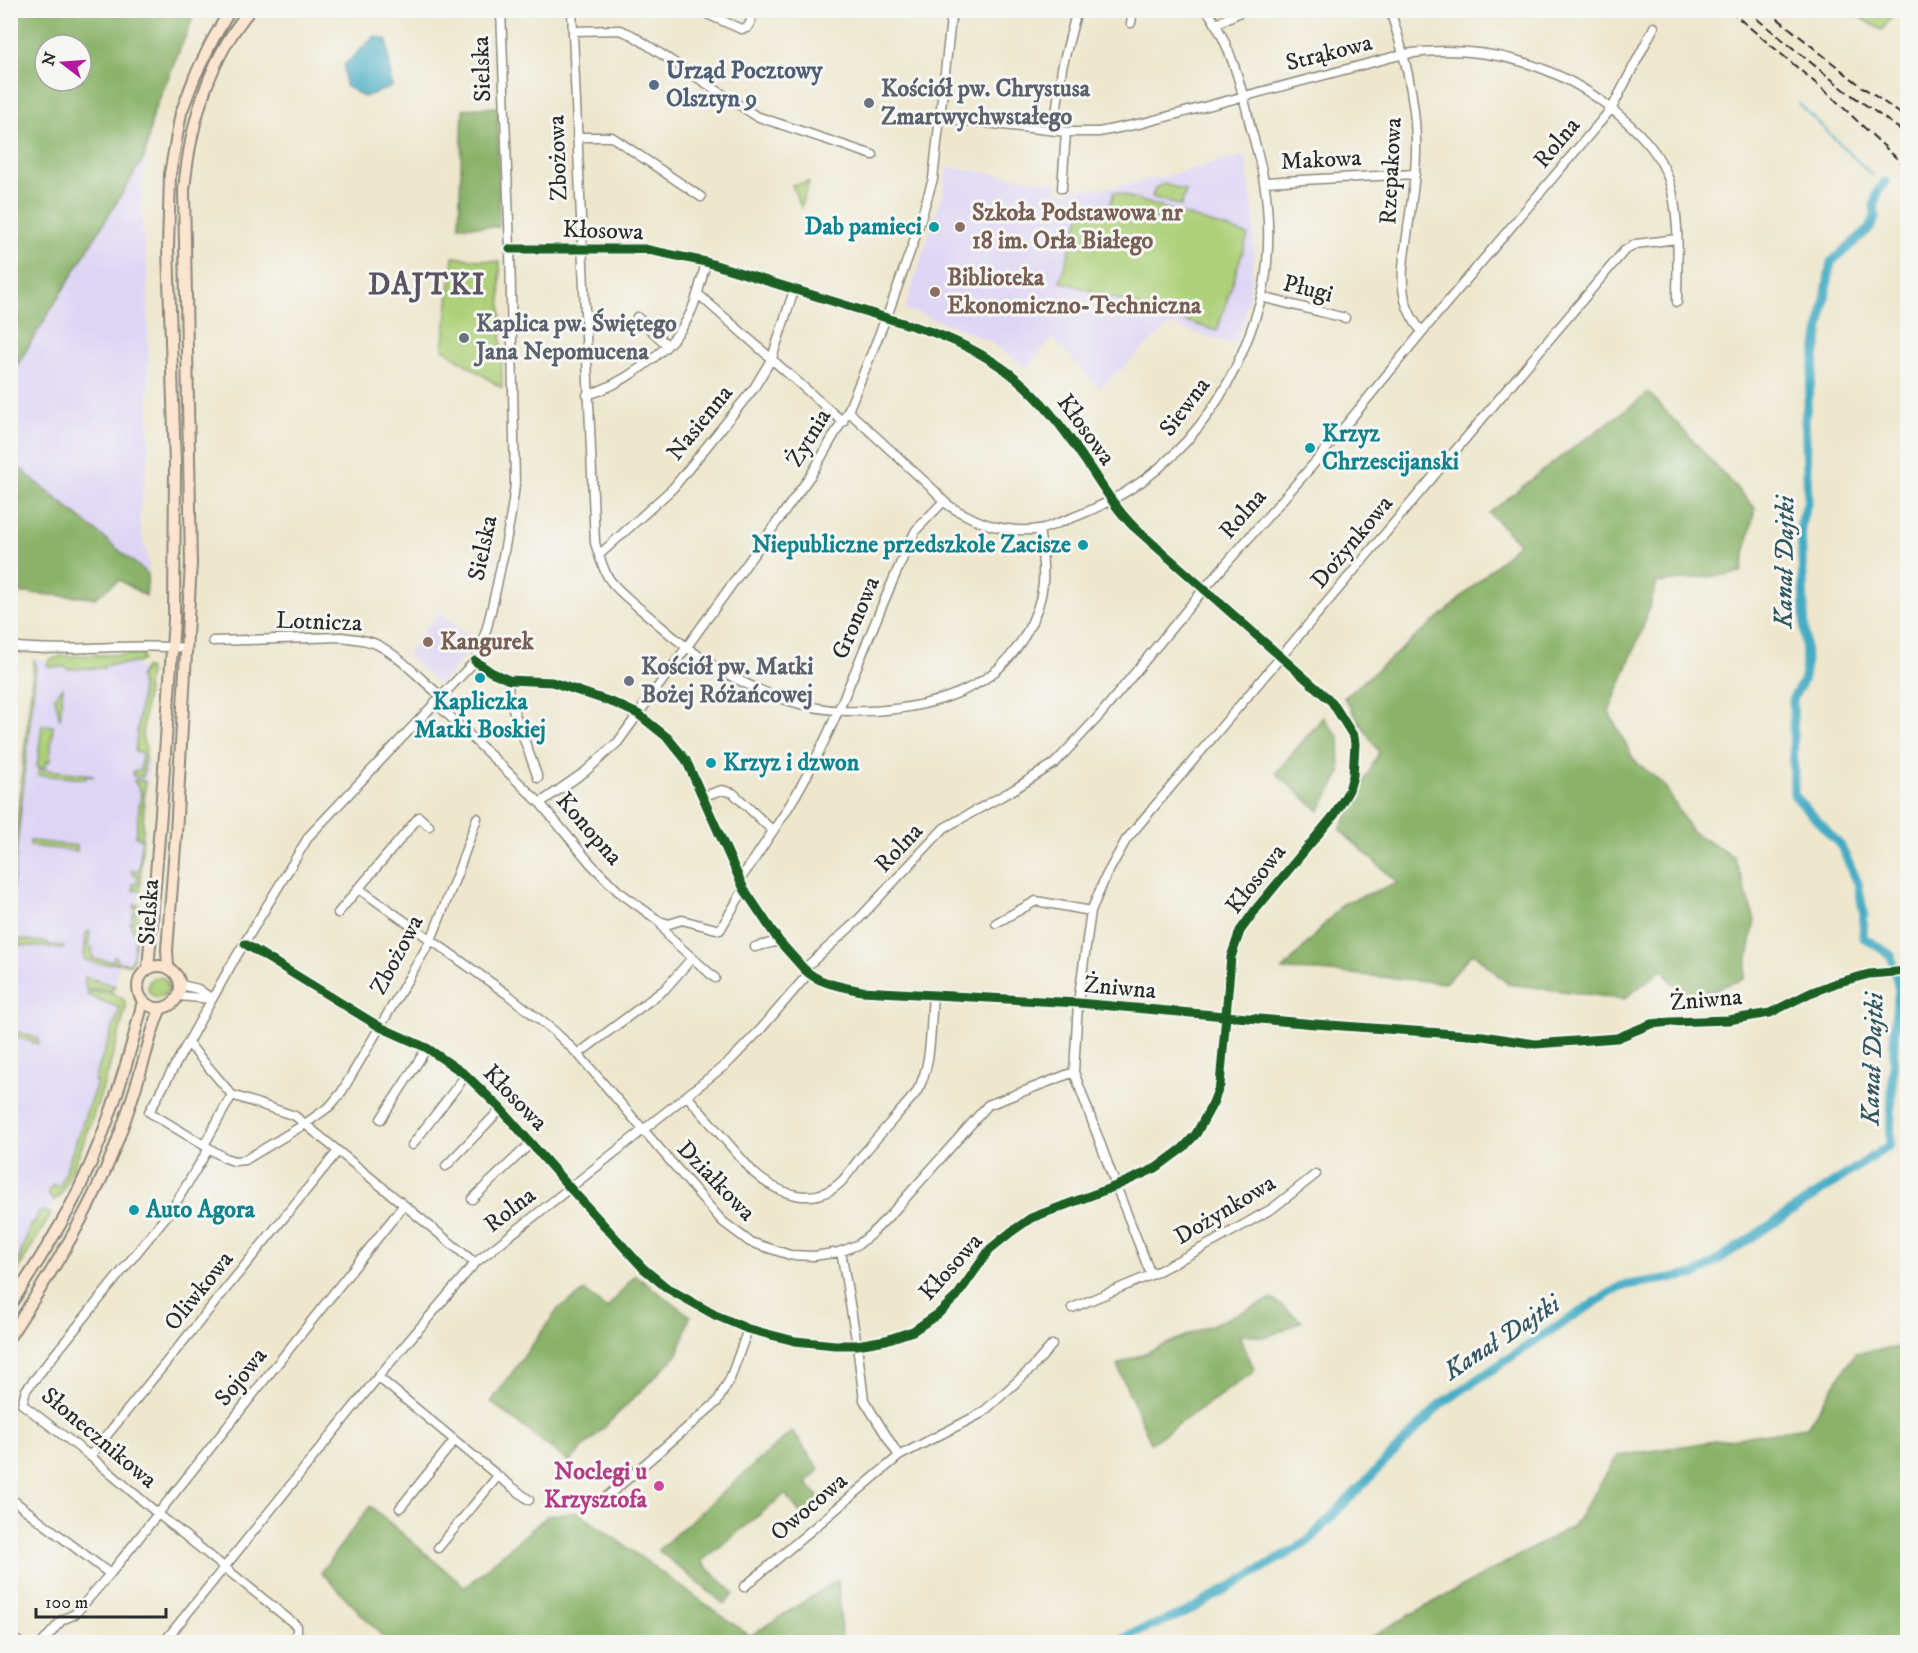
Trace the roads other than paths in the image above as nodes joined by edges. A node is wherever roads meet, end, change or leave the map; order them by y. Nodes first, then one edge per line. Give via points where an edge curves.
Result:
1 (230, 10) edge
2 (250, 10) edge
3 (501, 10) edge
4 (572, 10) edge
5 (698, 10) edge
6 (752, 10) edge
7 (952, 10) edge
8 (1077, 10) edge
9 (1133, 10) edge
10 (1207, 10) edge
11 (1244, 10) edge
12 (1390, 10) edge
13 (1131, 23) dead end
14 (1216, 24) junction
15 (1654, 27) dead end
16 (573, 31) junction
17 (1404, 54) junction
18 (1244, 95) junction
19 (1612, 108) junction
20 (940, 118) junction
21 (1054, 130) junction
22 (1066, 132) junction
23 (577, 137) junction
24 (873, 155) dead end
25 (1415, 174) junction
26 (1264, 182) junction
27 (1062, 188) dead end
28 (701, 197) dead end
29 (1677, 238) junction
30 (581, 248) junction
31 (510, 249) junction
32 (706, 262) junction
33 (794, 290) junction
34 (698, 294) junction
35 (1261, 297) junction
36 (1677, 302) dead end
37 (637, 317) dead end
38 (886, 318) junction
39 (1345, 318) dead end
40 (1422, 332) junction
41 (667, 345) junction
42 (772, 358) junction
43 (587, 396) junction
44 (848, 411) junction
45 (843, 422) junction
46 (1112, 501) junction
47 (943, 502) junction
48 (1039, 530) junction
49 (599, 555) junction
50 (1204, 589) junction
51 (213, 642) dead end
52 (10, 646) edge
53 (172, 647) junction
54 (187, 648) junction
55 (686, 648) junction
56 (1282, 657) junction
57 (475, 661) junction
58 (509, 680) junction
59 (438, 699) junction
60 (839, 710) junction
61 (638, 714) junction
62 (538, 778) dead end
63 (704, 795) junction
64 (540, 803) junction
65 (477, 818) dead end
66 (429, 826) dead end
67 (772, 831) junction
68 (740, 879) junction
69 (358, 888) junction
70 (744, 889) junction
71 (1091, 911) junction
72 (338, 913) dead end
73 (659, 921) junction
74 (996, 923) dead end
75 (431, 940) junction
76 (779, 941) junction
77 (245, 944) junction
78 (755, 947) dead end
79 (692, 958) junction
80 (168, 967) junction
81 (148, 969) junction
82 (1908, 971) edge
83 (806, 972) junction
84 (716, 978) dead end
85 (180, 990) junction
86 (933, 996) junction
87 (212, 999) junction
88 (143, 1001) junction
89 (1078, 1003) junction
90 (160, 1008) junction
91 (1226, 1017) junction
92 (380, 1027) junction
93 (188, 1043) junction
94 (427, 1048) junction
95 (578, 1054) junction
96 (1074, 1071) junction
97 (466, 1075) junction
98 (232, 1095) junction
99 (687, 1096) junction
100 (501, 1109) junction
101 (149, 1112) joint
102 (381, 1119) dead end
103 (305, 1124) junction
104 (643, 1132) junction
105 (531, 1143) junction
106 (412, 1145) dead end
107 (207, 1146) junction
108 (338, 1151) junction
109 (446, 1166) dead end
110 (1316, 1174) dead end
111 (1116, 1186) junction
112 (570, 1188) junction
113 (472, 1199) dead end
114 (403, 1206) junction
115 (841, 1251) junction
116 (475, 1263) junction
117 (1151, 1275) junction
118 (10, 1305) edge
119 (1072, 1308) dead end
120 (748, 1329) junction
121 (10, 1336) edge
122 (857, 1344) junction
123 (1052, 1345) dead end
124 (378, 1377) junction
125 (454, 1441) junction
126 (90, 1456) junction
127 (899, 1456) junction
128 (498, 1476) junction
129 (10, 1498) edge
130 (604, 1498) dead end
131 (529, 1500) dead end
132 (400, 1508) dead end
133 (157, 1513) junction
134 (438, 1548) dead end
135 (225, 1567) junction
136 (110, 1574) junction
137 (744, 1587) dead end
138 (10, 1632) edge
139 (19, 1642) edge
140 (43, 1642) edge
141 (164, 1642) edge
142 (292, 1642) edge

1 - 53 main road, Sielska via 195,75 182,113 170,174 168,248 175,464
2 - 54 main road, Sielska via 212,71 187,159 184,249 191,520
3 - 31 street, Sielska
4 - 16 street, Zbożowa
5 - 6 street via 741,29 747,28
7 - 20 street, Żytnia
8 - 21 street via 1062,68
9 - 13 street
10 - 14 street, Siewna
11 - 14 street
12 - 17 street, Rzepakowa
14 - 18 street, Siewna
15 - 19 street, Rolna
16 - 23 street, Zbożowa
16 - 24 street via 620,30 756,116
17 - 18 street, Strąkowa
17 - 19 street, Strąkowa via 1457,50 1518,60 1568,78
17 - 25 street, Rzepakowa via 1413,97
18 - 22 street, Strąkowa via 1143,123 1099,132
18 - 26 street, Siewna
19 - 29 street, Strąkowa via 1644,137 1661,162 1675,203
19 - 40 street, Rolna
20 - 21 street, Strąkowa
20 - 38 street, Żytnia via 933,178
21 - 22 street, Strąkowa
22 - 27 street
23 - 28 street via 612,137
23 - 30 street, Zbożowa
25 - 26 street, Makowa
25 - 40 street, Rzepakowa via 1403,276 1405,300 1412,320
26 - 35 street, Siewna via 1268,232
29 - 36 street, Strąkowa
29 - 56 street, Dożynkowa via 1636,244 1624,251
30 - 31 street, Kłosowa
30 - 32 street, Kłosowa via 644,249
30 - 43 street, Zbożowa
31 - 57 street, Sielska via 515,483 500,571
32 - 33 street, Kłosowa
32 - 34 street
33 - 38 street, Kłosowa
33 - 42 street, Nasienna
34 - 41 street via 682,329
34 - 42 street
35 - 39 street, Pługi
35 - 46 street, Siewna via 1238,363 1200,426 1159,468
37 - 41 street
38 - 44 street, Żytnia
38 - 46 street, Kłosowa via 967,345 1018,379 1048,408
40 - 50 street, Rolna
41 - 43 street via 607,390
42 - 45 street
42 - 49 street, Nasienna via 753,388 673,488
43 - 49 street, Zbożowa via 595,543
44 - 45 street, Żytnia
44 - 47 street, Siewna
45 - 55 street, Żytnia via 811,475
46 - 48 street, Siewna
46 - 50 street, Kłosowa via 1134,527
47 - 48 street, Siewna via 989,525
47 - 60 street, Gronowa via 916,530
48 - 60 street, Zbożowa via 1042,585 1036,612 1025,635 989,676 960,692 927,703
49 - 55 street, Zbożowa via 609,580
50 - 56 street, Kłosowa
50 - 83 street, Rolna via 1055,763 944,828
51 - 59 street, Lotnicza via 341,637 362,640 391,654
52 - 53 street via 54,650
53 - 54 street
53 - 81 main road, Sielska
54 - 80 main road, Sielska
55 - 60 street, Zbożowa via 769,694
55 - 61 street, Żytnia
56 - 71 street, Dożynkowa via 1126,840
56 - 91 street, Kłosowa via 1332,702 1354,737 1353,776 1335,814 1240,931 1232,957
57 - 58 street, Żniwna
57 - 59 street, Sielska
58 - 61 street, Żniwna via 552,682
58 - 62 street via 508,694
59 - 64 street, Konopna
59 - 77 street, Sielska via 309,836
60 - 67 street, Gronowa via 818,756
61 - 63 street, Żniwna via 668,738 686,760
61 - 64 street, Żytnia via 618,742 586,771
63 - 67 street via 722,790 733,793
63 - 68 street, Żniwna
64 - 73 street, Konopna via 618,891
65 - 75 street, Zbożowa
66 - 69 street via 419,817
67 - 68 street, Gronowa
68 - 70 street, Żniwna
69 - 72 street
69 - 75 street, Działkowa
70 - 73 street via 720,930 682,920 669,924
70 - 76 street, Żniwna
71 - 74 street via 1036,901
71 - 89 street, Dożynkowa
73 - 79 street, Konopna via 670,938
75 - 92 street, Zbożowa
75 - 95 street, Działkowa via 507,994
76 - 78 street
76 - 83 street, Żniwna
77 - 87 street, Sielska
77 - 92 street, Kłosowa
79 - 84 street, Konopna
79 - 95 street via 665,989
80 - 81 main road, Sielska
80 - 85 main road, Sielska via 177,974
81 - 88 main road, Sielska via 138,983
82 - 91 street, Żniwna via 1869,974 1836,983 1770,1013 1728,1020 1652,1024 1617,1038 1535,1044 1483,1036
83 - 86 street, Żniwna via 831,985 862,991
83 - 99 street, Rolna via 753,1037
85 - 87 street
85 - 90 main road via 171,1005
86 - 89 street, Żniwna
86 - 99 street via 927,1066 916,1093 841,1182 823,1194 799,1196 764,1182
87 - 93 street, Sielska
88 - 90 main road
88 - 118 main road, Sielska via 118,1094 85,1176 58,1229
89 - 91 street, Żniwna
89 - 96 street, Dożynkowa
90 - 121 main road via 132,1101 99,1184 58,1260
91 - 111 street, Kłosowa via 1220,1085 1196,1134 1156,1168
92 - 94 street, Kłosowa
92 - 103 street, Zbożowa via 341,1093
93 - 98 street
93 - 101 street, Sielska
94 - 97 street, Kłosowa
94 - 102 street
95 - 104 street, Działkowa
96 - 111 street, Dożynkowa
96 - 115 street, Działkowa via 988,1105 870,1235
97 - 100 street, Kłosowa
97 - 106 street
98 - 103 street via 295,1116
98 - 107 street, Słonecznikowa
99 - 104 street, Rolna
100 - 105 street, Kłosowa
100 - 109 street
101 - 107 street, Zbożowa
103 - 107 street, Zbożowa via 245,1160 225,1158
103 - 108 street
104 - 112 street, Rolna
104 - 115 street, Działkowa via 722,1221 750,1242 790,1255
105 - 112 street, Kłosowa
105 - 113 street
107 - 126 street, Słonecznikowa via 172,1209 26,1390 22,1404
108 - 114 street
108 - 126 street, Oliwkowa
110 - 117 street, Dożynkowa via 1273,1208
111 - 117 street, Dożynkowa
111 - 122 street, Kłosowa via 1031,1218 1011,1232 990,1250 957,1296 913,1331
112 - 116 street, Rolna
112 - 120 street, Kłosowa via 643,1268 667,1288
114 - 116 street
114 - 133 street, Sojowa
115 - 122 street
116 - 124 street, Rolna
117 - 119 street, Dożynkowa
120 - 122 street, Kłosowa via 795,1341
120 - 130 street via 717,1402
122 - 127 street via 864,1400
123 - 127 street, Owocowa via 982,1413
124 - 125 street
124 - 135 street, Rolna
125 - 128 street
125 - 132 street
126 - 133 street, Słonecznikowa
127 - 137 street, Owocowa
128 - 131 street
128 - 134 street
129 - 136 street
133 - 135 street, Słonecznikowa
133 - 136 street, Sojowa
135 - 141 street, Rolna
135 - 142 street via 297,1626
136 - 140 street, Sojowa via 75,1614 62,1620
138 - 139 street

